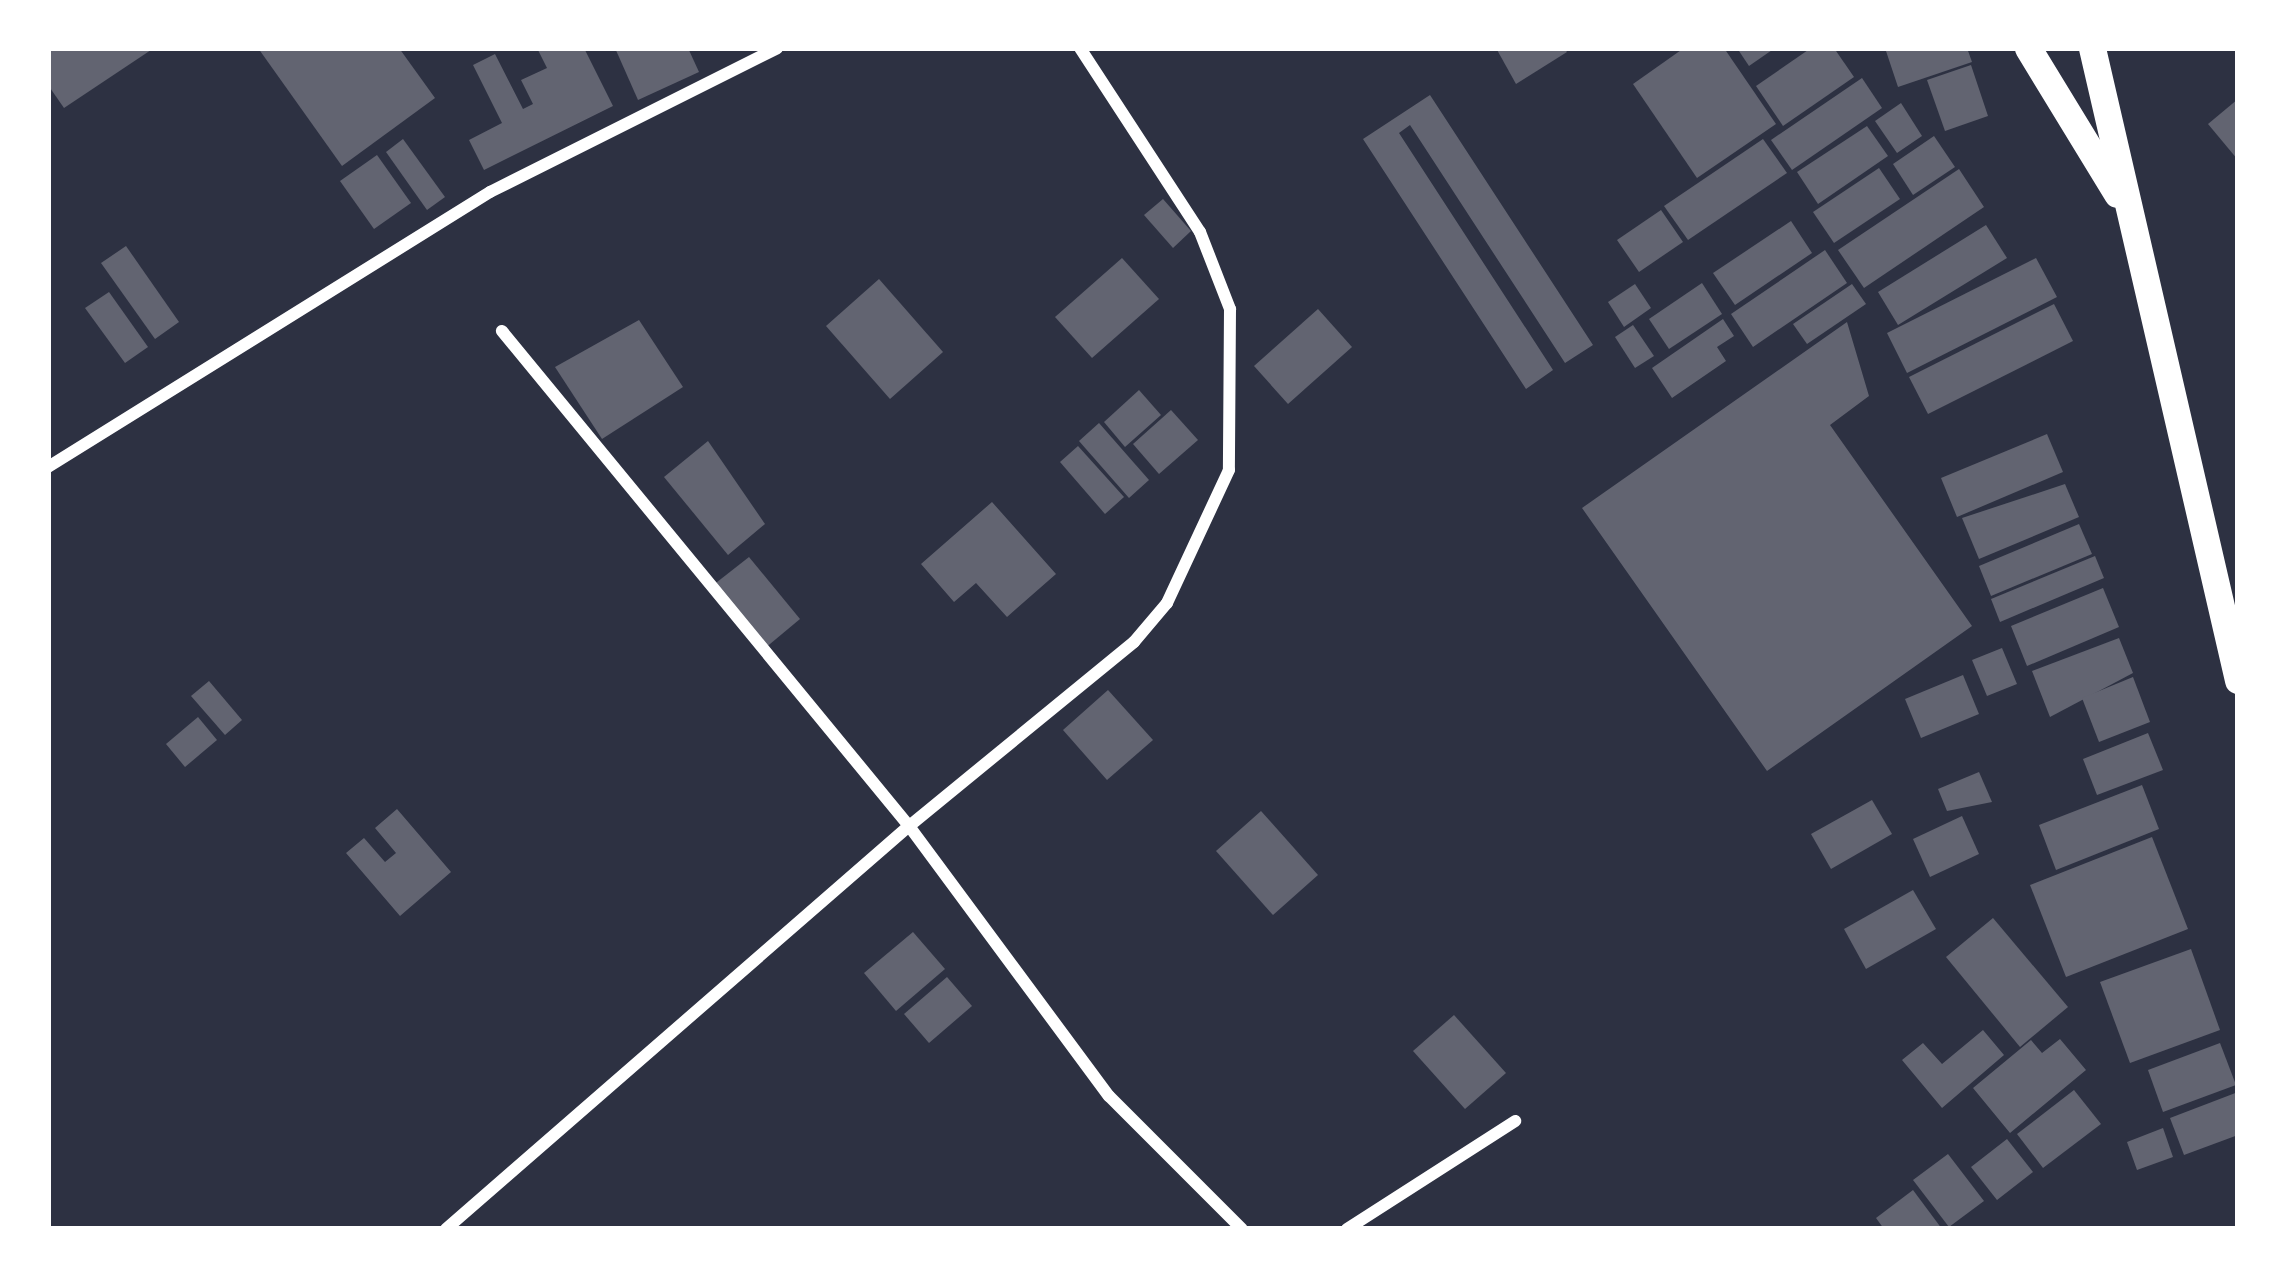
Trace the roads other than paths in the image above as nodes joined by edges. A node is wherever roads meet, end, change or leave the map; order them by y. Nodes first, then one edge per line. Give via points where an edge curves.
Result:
1 (777, 48) edge
2 (1079, 48) edge
3 (2028, 48) edge
4 (2092, 48) edge
5 (2129, 212) junction
6 (502, 331) dead end
7 (48, 467) edge
8 (2238, 680) edge
9 (909, 826) junction
10 (1515, 1121) dead end
11 (446, 1229) edge
12 (1242, 1229) edge
13 (1347, 1229) edge

1 - 7 street via 490,192
2 - 9 street via 1200,232 1230,309 1229,470 1167,603 1133,642
3 - 5 highway
4 - 5 highway
5 - 8 highway
6 - 9 street
9 - 11 street
9 - 12 street via 1109,1096
10 - 13 street

